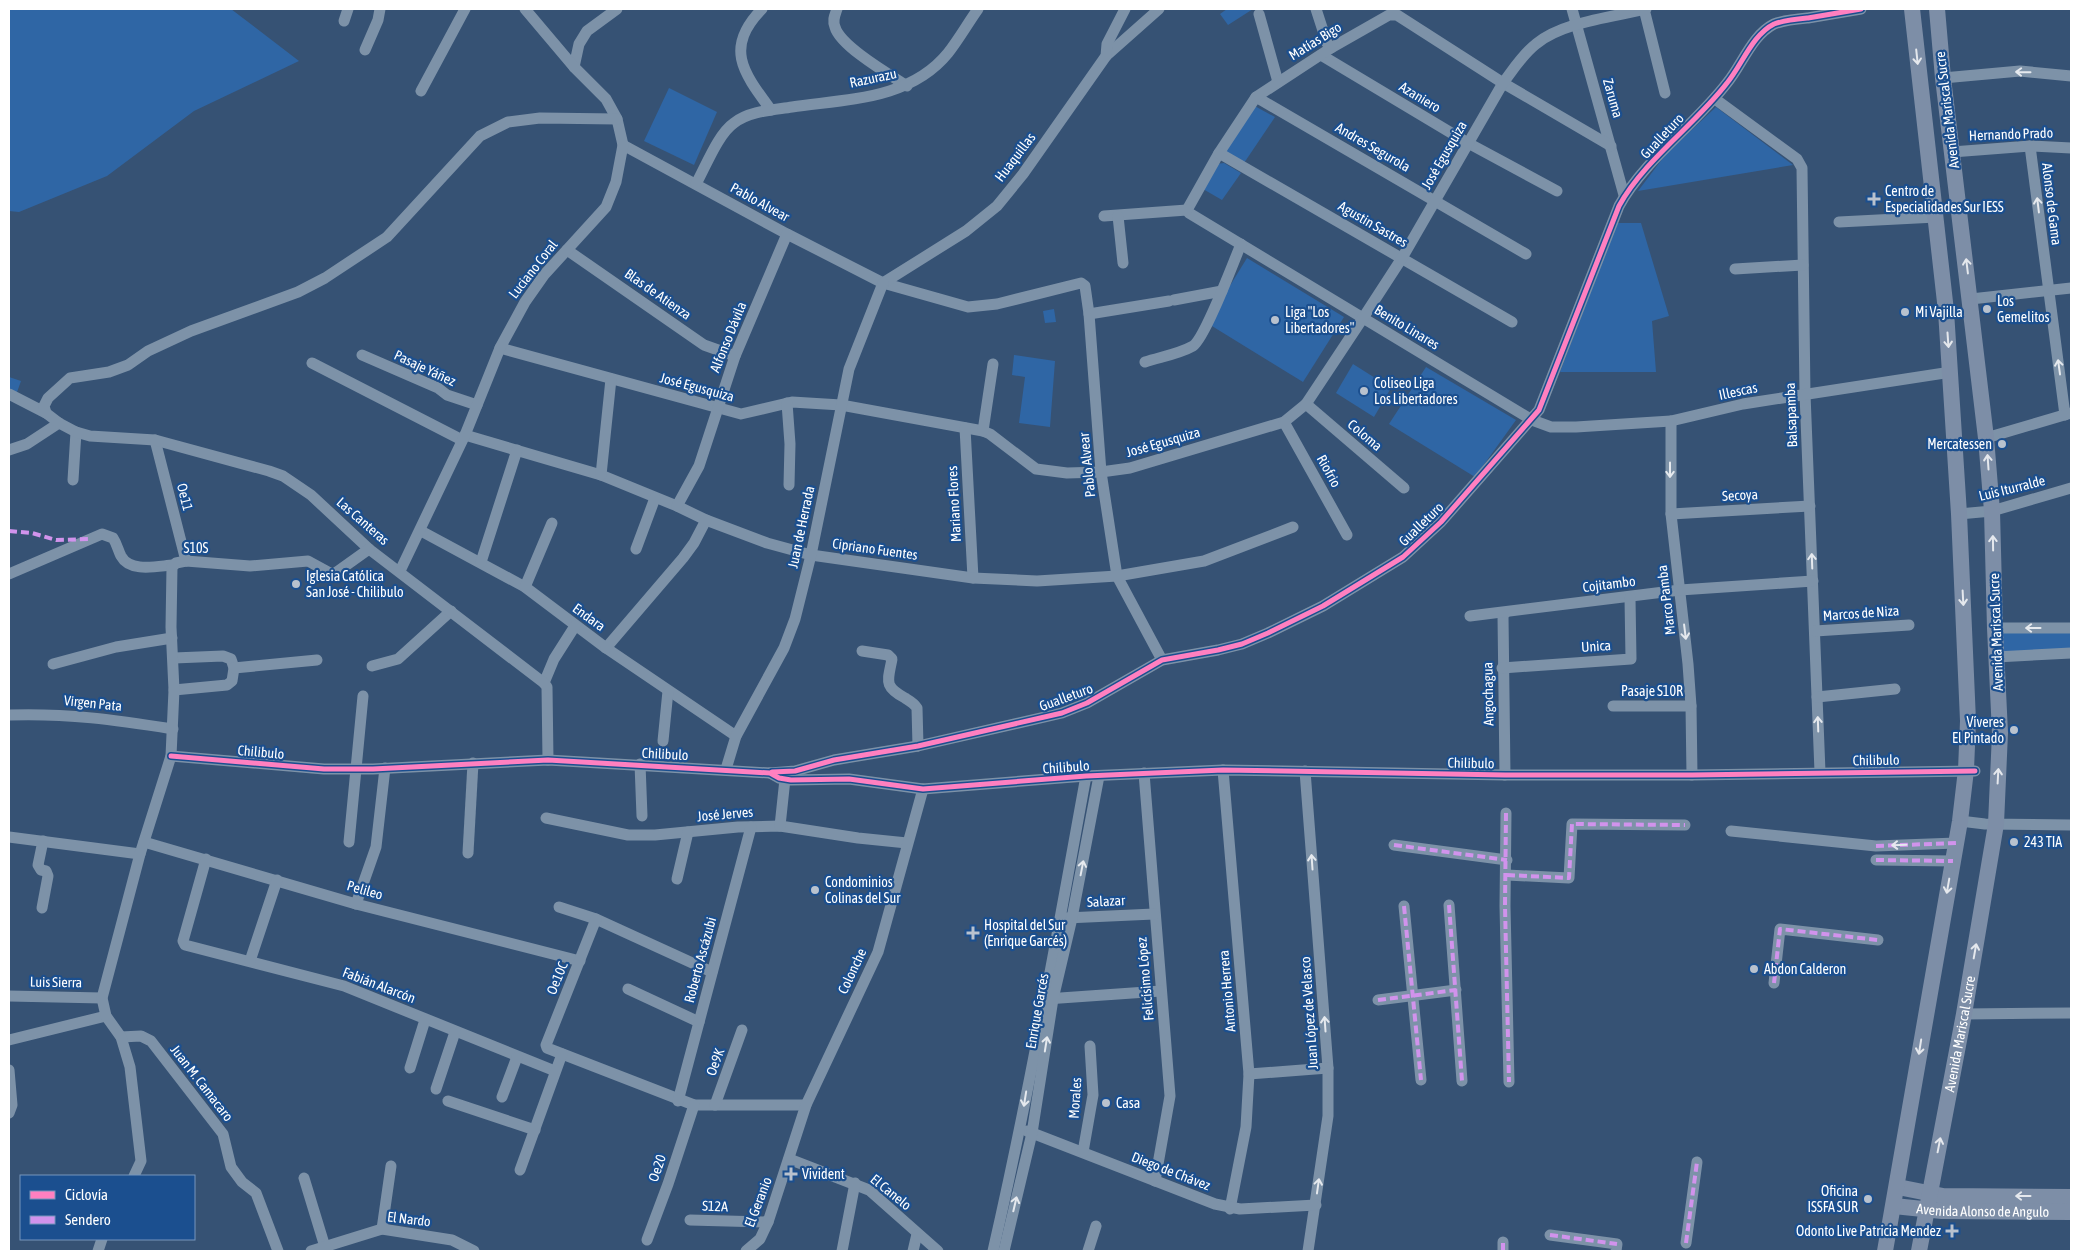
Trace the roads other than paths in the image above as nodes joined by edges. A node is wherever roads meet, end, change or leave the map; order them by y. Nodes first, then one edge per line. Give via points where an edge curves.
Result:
1 (348, 9) edge
2 (380, 9) edge
3 (465, 9) edge
4 (525, 9) edge
5 (617, 9) edge
6 (762, 9) edge
7 (837, 9) edge
8 (978, 9) edge
9 (1125, 9) edge
10 (1160, 9) edge
11 (1316, 9) edge
12 (1572, 9) edge
13 (1645, 9) edge
14 (1861, 9) edge
15 (1912, 9) edge
16 (1937, 9) edge
17 (1399, 12) edge
18 (1259, 14) dead end
19 (344, 21) dead end
20 (1577, 26) junction
21 (365, 50) dead end
22 (1326, 52) junction
23 (1106, 56) junction
24 (574, 67) junction
25 (2071, 76) edge
26 (1943, 78) junction
27 (1278, 82) junction
28 (1503, 83) junction
29 (907, 86) junction
30 (421, 91) dead end
31 (1664, 93) dead end
32 (1256, 96) junction
33 (1715, 98) junction
34 (771, 110) junction
35 (617, 119) junction
36 (1468, 143) junction
37 (623, 146) junction
38 (1612, 146) junction
39 (2030, 146) junction
40 (2071, 148) edge
41 (1952, 152) junction
42 (1219, 153) junction
43 (696, 184) junction
44 (1558, 192) dead end
45 (1624, 195) junction
46 (1435, 200) junction
47 (1188, 212) junction
48 (1104, 216) dead end
49 (1118, 216) junction
50 (1936, 217) junction
51 (1839, 222) dead end
52 (788, 234) junction
53 (1241, 244) junction
54 (567, 250) junction
55 (1526, 254) dead end
56 (1402, 258) junction
57 (1123, 263) dead end
58 (1803, 265) junction
59 (1736, 269) dead end
60 (883, 283) junction
61 (2071, 288) edge
62 (2048, 290) junction
63 (1222, 291) junction
64 (1971, 299) junction
65 (1089, 314) junction
66 (1363, 318) junction
67 (1512, 322) dead end
68 (500, 348) junction
69 (362, 356) dead end
70 (735, 356) junction
71 (1145, 362) dead end
72 (312, 363) dead end
73 (993, 364) dead end
74 (1951, 372) junction
75 (611, 379) junction
76 (9, 394) edge
77 (1805, 394) junction
78 (787, 403) junction
79 (1306, 404) junction
80 (477, 405) junction
81 (841, 405) junction
82 (717, 408) junction
83 (46, 413) junction
84 (2068, 414) edge
85 (1532, 420) junction
86 (1671, 421) junction
87 (1284, 422) junction
88 (59, 424) junction
89 (965, 428) junction
90 (983, 431) junction
91 (76, 432) junction
92 (463, 438) junction
93 (1986, 438) junction
94 (155, 440) junction
95 (9, 450) edge
96 (517, 450) junction
97 (1101, 472) junction
98 (601, 476) junction
99 (73, 480) dead end
100 (789, 485) dead end
101 (1404, 488) dead end
102 (2071, 488) edge
103 (655, 498) junction
104 (676, 506) junction
105 (1810, 506) junction
106 (1992, 511) junction
107 (1671, 514) junction
108 (1960, 514) junction
109 (706, 520) junction
110 (552, 523) dead end
111 (1293, 527) dead end
112 (420, 530) junction
113 (1347, 535) dead end
114 (370, 549) junction
115 (636, 549) dead end
116 (812, 555) junction
117 (186, 561) junction
118 (481, 562) junction
119 (173, 565) junction
120 (400, 572) junction
121 (9, 574) edge
122 (1118, 576) junction
123 (974, 578) junction
124 (1813, 581) junction
125 (525, 587) junction
126 (1680, 590) junction
127 (1630, 598) junction
128 (450, 611) junction
129 (1505, 613) junction
130 (1470, 616) dead end
131 (1909, 625) dead end
132 (575, 626) junction
133 (1995, 628) junction
134 (2071, 628) edge
135 (1815, 630) junction
136 (172, 638) junction
137 (606, 648) junction
138 (862, 651) dead end
139 (2071, 653) edge
140 (1996, 657) junction
141 (174, 658) junction
142 (317, 660) dead end
143 (1162, 660) junction
144 (53, 664) dead end
145 (372, 666) dead end
146 (234, 668) junction
147 (1502, 668) junction
148 (544, 683) junction
149 (1895, 688) dead end
150 (174, 690) junction
151 (668, 691) junction
152 (363, 696) dead end
153 (1817, 697) junction
154 (1613, 706) dead end
155 (1691, 706) junction
156 (9, 715) edge
157 (173, 729) junction
158 (736, 736) junction
159 (663, 741) dead end
160 (918, 746) junction
161 (171, 756) junction
162 (548, 760) junction
163 (473, 763) junction
164 (640, 764) junction
165 (385, 768) junction
166 (355, 769) junction
167 (726, 769) junction
168 (1223, 770) junction
169 (1305, 771) junction
170 (1970, 771) junction
171 (770, 772) junction
172 (1820, 772) junction
173 (1144, 773) junction
174 (1505, 775) junction
175 (1692, 775) junction
176 (1086, 776) junction
177 (1099, 776) junction
178 (785, 779) junction
179 (923, 789) junction
180 (1506, 813) dead end
181 (642, 816) dead end
182 (546, 818) dead end
183 (1960, 821) junction
184 (1996, 824) junction
185 (1685, 825) dead end
186 (2071, 825) edge
187 (780, 826) junction
188 (751, 827) junction
189 (1731, 831) dead end
190 (688, 832) junction
191 (9, 837) edge
192 (43, 841) junction
193 (144, 842) junction
194 (349, 842) dead end
195 (907, 843) junction
196 (1956, 843) junction
197 (1394, 846) dead end
198 (468, 853) dead end
199 (140, 854) junction
200 (206, 859) junction
201 (1507, 860) junction
202 (1876, 860) dead end
203 (1952, 861) junction
204 (1507, 875) junction
205 (677, 879) dead end
206 (277, 880) junction
207 (356, 904) junction
208 (1449, 905) dead end
209 (1404, 906) dead end
210 (559, 907) dead end
211 (42, 908) dead end
212 (1154, 914) junction
213 (1072, 918) junction
214 (596, 919) junction
215 (1060, 919) junction
216 (1878, 940) dead end
217 (250, 961) junction
218 (580, 962) junction
219 (712, 972) junction
220 (1774, 983) dead end
221 (628, 989) dead end
222 (1456, 990) junction
223 (1161, 992) junction
224 (9, 996) edge
225 (102, 998) junction
226 (1049, 999) junction
227 (1378, 1000) dead end
228 (2071, 1013) edge
229 (1964, 1014) junction
230 (106, 1016) junction
231 (425, 1020) junction
232 (699, 1022) junction
233 (742, 1030) dead end
234 (455, 1032) junction
235 (121, 1037) junction
236 (9, 1040) edge
237 (1090, 1046) dead end
238 (562, 1054) junction
239 (517, 1057) junction
240 (410, 1068) dead end
241 (1328, 1068) junction
242 (9, 1070) edge
243 (555, 1071) junction
244 (1249, 1074) junction
245 (1421, 1080) dead end
246 (1462, 1081) dead end
247 (1509, 1082) dead end
248 (436, 1089) dead end
249 (502, 1097) dead end
250 (678, 1100) junction
251 (448, 1101) dead end
252 (694, 1105) junction
253 (715, 1105) junction
254 (806, 1105) junction
255 (9, 1113) edge
256 (1021, 1128) junction
257 (535, 1130) junction
258 (1032, 1133) junction
259 (1083, 1152) junction
260 (789, 1158) junction
261 (1697, 1162) dead end
262 (391, 1166) dead end
263 (520, 1170) dead end
264 (134, 1175) edge
265 (304, 1178) dead end
266 (1155, 1181) junction
267 (855, 1183) junction
268 (1898, 1187) junction
269 (2071, 1196) edge
270 (1929, 1201) junction
271 (1316, 1205) junction
272 (1894, 1206) junction
273 (1230, 1209) junction
274 (2071, 1212) edge
275 (690, 1220) dead end
276 (768, 1222) junction
277 (1096, 1226) dead end
278 (382, 1230) junction
279 (917, 1234) junction
280 (1550, 1235) dead end
281 (647, 1240) dead end
282 (1686, 1243) dead end
283 (325, 1247) junction
284 (278, 1251) edge
285 (311, 1251) edge
286 (474, 1251) edge
287 (746, 1251) edge
288 (842, 1251) edge
289 (914, 1251) edge
290 (938, 1251) edge
291 (993, 1251) edge
292 (1004, 1251) edge
293 (1088, 1251) edge
294 (1308, 1251) edge
295 (1616, 1251) edge
296 (1885, 1251) edge
297 (1919, 1251) edge

1 - 19 street
2 - 21 street
3 - 30 street
4 - 24 street, Luciano Coral
5 - 24 street via 587,31 579,44
6 - 34 street via 744,32 740,45 748,75
7 - 29 street via 834,26 846,43
8 - 29 street, Razurazu via 948,54
9 - 23 street, Huaquillas via 1107,44
10 - 23 street
11 - 22 street via 1327,43
12 - 20 street, Zaruma
13 - 20 street, José Egusquiza
13 - 31 street
14 - 33 street, Gualleturo via 1774,24 1754,43
15 -> 50 main road, Avenida Mariscal Sucre
16 - 26 main road, Avenida Mariscal Sucre
17 - 22 street, Matías Bigo via 1380,19
17 - 28 street, Matías Bigo
18 - 27 street
20 - 28 street, José Egusquiza via 1554,32 1537,43
20 - 38 street, Zaruma
22 - 27 street, Matías Bigo
22 - 36 street, Azaniero
23 - 60 street, Huaquillas via 997,206 966,231
24 - 35 street, Luciano Coral via 606,99
25 -> 26 street via 2020,71
26 - 41 main road, Avenida Mariscal Sucre
27 - 32 street, Matías Bigo
28 - 36 street, José Egusquiza
28 - 38 street, Matías Bigo
29 - 34 street, Razurazu via 883,94
32 - 42 street, Matías Bigo
32 - 46 street, Andres Segurola
33 - 45 street, Gualleturo
33 - 58 street, Balsapamba via 1800,163
34 - 43 street, Razurazu via 742,118 726,130
35 - 37 street, Luciano Coral
35 - 83 street via 540,118 508,122 480,136 387,237 325,278 298,292 191,331 148,351 128,365 70,378 48,398 44,406
36 - 44 street, Azaniero
36 - 46 street, José Egusquiza
37 - 43 street, Pablo Alvear
37 - 54 street, Luciano Coral via 616,182 606,206
38 - 45 street, Zaruma
39 - 40 street, Hernando Prado
39 - 41 street, Hernando Prado
62 -> 39 street, Alonso de Gama
64 -> 41 main road, Avenida Mariscal Sucre
42 - 47 street, Matías Bigo
42 - 56 street, Agustin Sastres
43 - 52 street, Pablo Alvear
45 - 85 street, Gualleturo via 1540,410
46 - 55 street, Andres Segurola
46 - 56 street, José Egusquiza
47 - 49 street
47 - 53 street, Benito Linares
48 - 49 street
49 - 57 street
50 - 51 street
50 -> 74 main road, Avenida Mariscal Sucre
52 - 60 street, Pablo Alvear
52 - 70 street, Alfonso Dávila
53 - 63 street
53 - 66 street, Benito Linares
54 - 68 street, Luciano Coral via 525,302
54 - 70 street, Blas de Atienza via 704,345
56 - 66 street, José Egusquiza
56 - 67 street, Agustin Sastres
58 - 59 street
58 - 77 street, Balsapamba
60 - 65 street, Pablo Alvear via 968,307 997,304 1081,283 1085,286
60 - 81 street, Juan de Herrada via 849,369
61 - 62 street
62 - 64 street
84 -> 62 street, Alonso de Gama
63 - 65 street
63 - 71 street via 1194,345
64 - 93 main road, Avenida Mariscal Sucre
65 - 97 street, Pablo Alvear
66 - 79 street, José Egusquiza
66 - 85 street, Benito Linares
68 - 75 street, José Egusquiza
68 - 80 street, Luciano Coral
69 - 80 street, Pasaje Yáñez via 438,388 447,395
70 - 82 street, Alfonso Dávila
72 - 92 street, Cipriano Fuentes
73 - 90 street
74 - 77 street, Illescas
74 - 108 main road, Avenida Mariscal Sucre
75 - 82 street, José Egusquiza
75 - 98 street
76 - 83 street, Las Canteras
77 - 86 street, Illescas
77 - 105 street, Balsapamba
78 - 81 street, José Egusquiza
78 - 82 street, José Egusquiza via 745,414
78 - 100 street
79 - 87 street, José Egusquiza
79 - 101 street, Coloma
80 - 92 street, Luciano Coral
81 - 89 street, José Egusquiza
81 - 116 street, Juan de Herrada
82 - 104 street, Alfonso Dávila via 699,466
83 - 88 street, Las Canteras
84 - 93 street
85 - 86 street, Illescas via 1551,427 1576,428
85 - 143 street, Gualleturo via 1441,522 1403,556 1323,606 1268,633 1242,644
86 -> 107 street, Marco Pamba
87 - 97 street, José Egusquiza via 1130,468
87 - 113 street, Riofrio
88 - 91 street, Las Canteras
88 - 95 street via 27,444
89 - 90 street, José Egusquiza
89 - 123 street, Mariano Flores
90 - 97 street, José Egusquiza via 1036,469 1067,473
91 - 94 street, Las Canteras via 90,436
91 - 99 street
92 - 96 street, Cipriano Fuentes
92 - 112 street, Luciano Coral
106 -> 93 main road, Avenida Mariscal Sucre
94 - 114 street, Las Canteras via 283,476 311,495
94 - 117 street, Oe11
96 - 98 street, Cipriano Fuentes
96 - 118 street
97 - 122 street, Pablo Alvear
98 - 103 street, Cipriano Fuentes
102 - 106 street, Luis Iturralde
103 - 104 street, Cipriano Fuentes
103 - 115 street
104 - 109 street, Cipriano Fuentes
105 - 107 street, Secoya
124 -> 105 street, Balsapamba
106 - 108 street, Luis Iturralde
133 -> 106 main road, Avenida Mariscal Sucre
107 - 126 street, Marco Pamba
108 -> 170 main road, Avenida Mariscal Sucre
109 - 116 street, Cipriano Fuentes via 767,543
109 - 137 street via 683,558
110 - 125 street
111 - 122 street, Cipriano Fuentes via 1204,561
112 - 118 street, Endara
112 - 120 street, Luciano Coral
114 - 117 street, S10S via 332,574 308,561 250,566
114 - 120 street, Las Canteras
116 - 123 street, Cipriano Fuentes
116 - 158 street, Juan de Herrada via 784,648
117 - 119 street, S10S
118 - 125 street, Endara
119 - 121 street via 131,565 121,557 113,538 102,534
119 - 136 street, S10S
120 - 128 street, Las Canteras
122 - 123 street, Cipriano Fuentes via 1037,580
122 - 143 street, Pablo Alvear
124 - 126 street, Cojitambo
124 - 135 street, Balsapamba
125 - 132 street, Endara
126 - 127 street, Cojitambo
126 -> 155 street, Marco Pamba
127 - 129 street, Cojitambo via 1509,610
127 - 147 street, Unica via 1631,659
128 - 145 street via 402,656
128 - 148 street, Las Canteras
129 - 130 street, Cojitambo
129 - 147 street, Angochagua
131 - 135 street, Marcos de Niza
132 - 137 street, Endara
132 - 148 street via 554,658
134 -> 133 street
133 - 140 main road, Avenida Mariscal Sucre
135 - 153 street, Balsapamba
136 - 141 street, S10S
136 - 144 street via 116,647
137 - 151 street, Endara
138 - 160 street via 883,653 892,659 889,686 918,708
139 - 140 street
184 -> 140 main road, Avenida Mariscal Sucre via 2000,733
141 - 146 street via 223,656 231,659
141 - 150 street, S10S
142 - 146 street
143 - 160 street, Gualleturo via 1088,703 1062,713
146 - 150 street via 232,681 227,686
147 - 174 street, Angochagua
148 - 162 street via 547,688
149 - 153 street
150 - 157 street, S10S
151 - 158 street, Endara
151 - 159 street
152 - 166 street
172 -> 153 street, Balsapamba
154 - 155 street, Pasaje S10R
155 - 175 street, Marco Pamba
156 - 157 street, Virgen Pata via 97,717
157 - 161 street, S10S
158 - 167 street, Juan de Herrada
160 - 171 street, Gualleturo
161 - 166 street, Chilibulo
161 - 193 street, S10S
162 - 163 street, Chilibulo
162 - 164 street, Chilibulo
163 - 165 street, Chilibulo
163 - 198 street
164 - 167 street, Chilibulo
164 - 181 street
165 - 166 street, Chilibulo
165 - 207 street via 376,847
166 - 194 street
167 - 171 street, Chilibulo
168 - 169 street, Chilibulo
168 - 173 street, Chilibulo
168 - 244 street, Antonio Herrera
169 - 174 street, Chilibulo
241 -> 169 street, Juan López de Velasco
170 - 172 street, Chilibulo
170 - 183 main road, Avenida Mariscal Sucre
171 - 178 street, Chilibulo
172 - 175 street, Chilibulo
173 - 177 street, Chilibulo
173 - 212 street, Felicísimo López
174 - 175 street, Chilibulo
176 - 177 street, Chilibulo
176 - 179 street, Chilibulo
176 - 215 street, Enrique Garcés
213 -> 177 street, Enrique Garcés
178 - 179 street, Chilibulo via 849,779
178 - 187 street
179 - 195 street, Colonche
180 - 201 street
182 - 190 street, José Jerves via 628,835
183 - 184 street
183 - 196 main road, Avenida Mariscal Sucre
184 - 186 street
229 -> 184 main road, Avenida Mariscal Sucre
185 - 204 street via 1572,824 1569,878
187 - 188 street, José Jerves
187 - 195 street, José Jerves
188 - 190 street, José Jerves
188 - 219 street, Roberto Ascázubi
196 -> 189 street via 1876,846
190 - 205 street
191 - 192 street
192 - 199 street
192 - 211 street via 38,865 48,876
193 - 199 street, S10S
193 - 200 street, Pelileo
195 - 254 street, Colonche via 878,952
196 - 203 main road, Avenida Mariscal Sucre
197 - 201 street
199 - 225 street, S10S
200 - 206 street, Pelileo
200 - 217 street, Fabián Alarcón via 183,941 185,945
201 - 204 street
202 - 203 street
203 -> 268 main road, Avenida Mariscal Sucre
204 - 247 street
206 - 207 street, Pelileo
206 - 217 street
207 - 218 street, Pelileo
208 - 222 street
209 - 245 street
210 - 214 street
212 - 213 street, Salazar
212 - 223 street, Felicísimo López
213 - 215 street, Salazar
213 - 226 street, Enrique Garcés
214 - 218 street, Oe10C
214 - 219 street
215 - 226 street, Enrique Garcés
216 - 220 street via 1780,930
217 - 231 street, Fabián Alarcón via 344,986
218 - 238 street, Oe10C via 546,1045
219 - 232 street, Roberto Ascázubi
221 - 232 street
222 - 227 street
222 - 246 street
223 - 226 street
223 - 266 street, Felicísimo López via 1170,1096
224 - 225 street, Luis Sierra
225 - 230 street
226 -> 256 street, Enrique Garcés
258 -> 226 street, Enrique Garcés
228 - 229 street
270 -> 229 main road, Avenida Mariscal Sucre
230 - 235 street
230 - 236 street
231 - 234 street, Fabián Alarcón
231 - 240 street
232 - 250 street, Roberto Ascázubi
233 - 253 street, Oe9K
234 - 239 street, Fabián Alarcón
234 - 248 street
235 - 264 street via 130,1067 140,1161
235 - 284 street, Juan M. Camacaro via 141,1036 151,1041 223,1134 231,1167 256,1193
237 - 259 street, Morales via 1093,1095
238 - 243 street
238 - 250 street
239 - 243 street, Fabián Alarcón
239 - 249 street
241 - 244 street
271 -> 241 street, Juan López de Velasco via 1328,1116
242 - 255 street via 12,1105
243 - 257 street
244 - 273 street, Antonio Herrera via 1246,1127
250 - 252 street
251 - 257 street
252 - 253 street
252 - 281 street, Oe20
253 - 254 street
254 - 260 street, Colonche
256 - 258 street, Diego de Chávez
256 - 291 street, Enrique Garcés
257 - 263 street
258 - 259 street, Diego de Chávez
292 -> 258 street, Enrique Garcés
259 - 266 street, Diego de Chávez
260 - 267 street, El Canelo
260 - 276 street, El Geranio
261 - 282 street
262 - 278 street
265 - 283 street
266 - 273 street, Diego de Chávez
267 - 279 street, El Canelo via 870,1190
267 - 288 street
268 - 270 main road, Avenida Alonso de Angulo
268 - 272 main road, Avenida Mariscal Sucre
269 -> 270 main road, Avenida Alonso de Angulo via 1942,1196
270 - 272 main road, Avenida Alonso de Angulo
270 - 274 main road, Avenida Alonso de Angulo via 1942,1211
270 - 297 main road, Avenida Mariscal Sucre
271 - 273 street, Diego de Chávez
271 - 294 street, Juan López de Velasco
272 - 296 main road, Avenida Mariscal Sucre
275 - 276 street, S12A
276 - 287 street, El Geranio via 760,1239
277 - 293 street
278 - 283 street, El Nardo
278 - 286 street, El Nardo via 452,1240
279 - 289 street
279 - 290 street, El Canelo
280 - 295 street via 1617,1244
283 - 285 street, El Nardo

